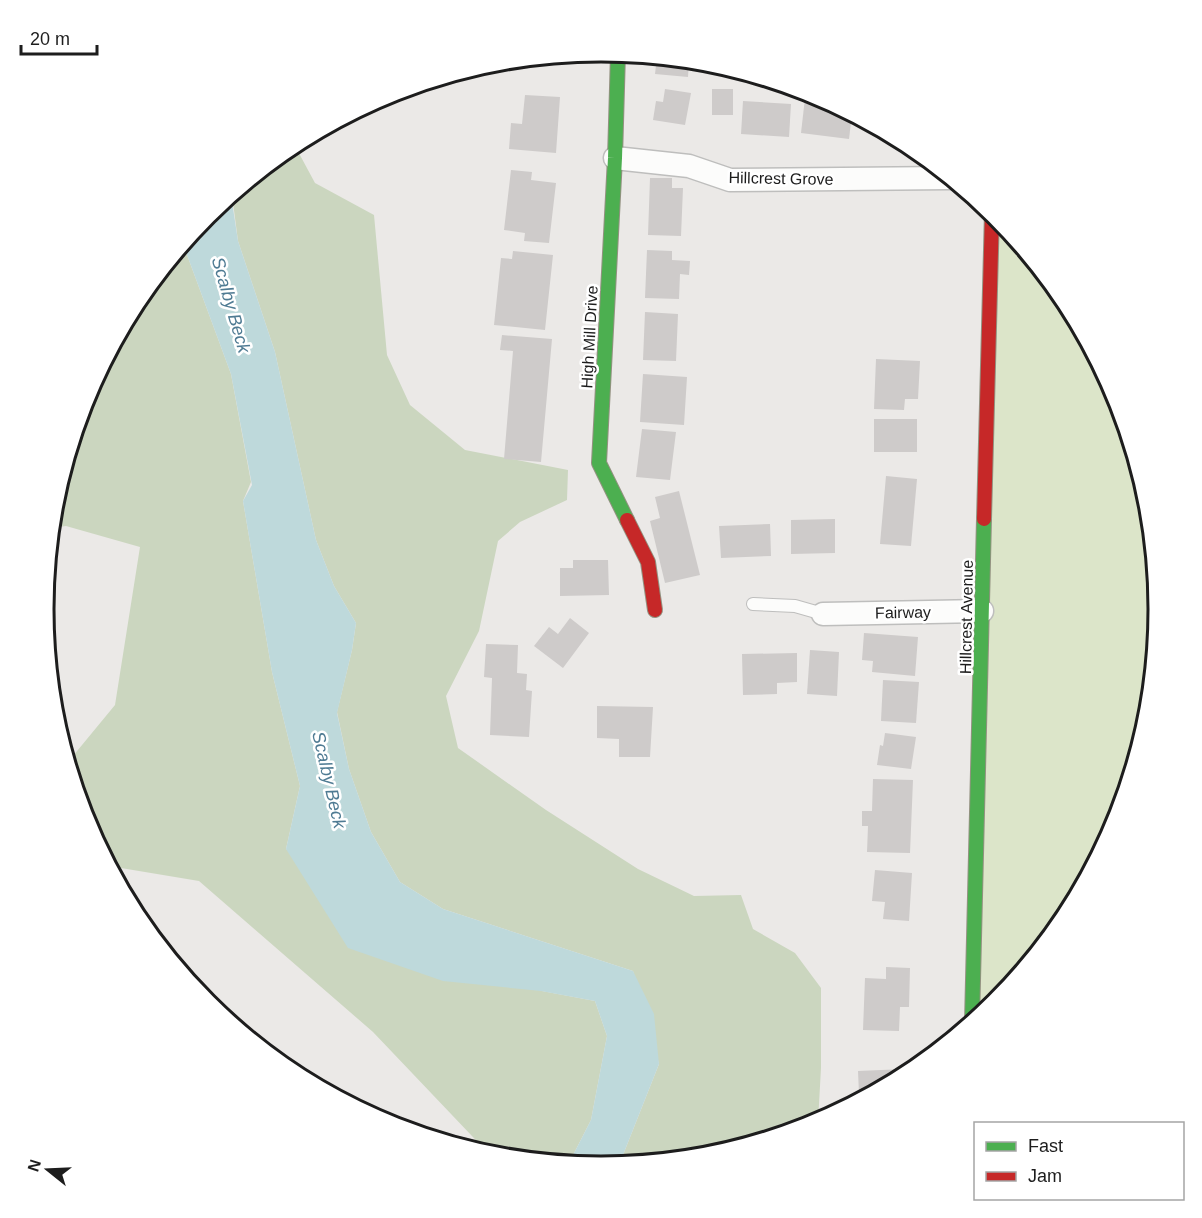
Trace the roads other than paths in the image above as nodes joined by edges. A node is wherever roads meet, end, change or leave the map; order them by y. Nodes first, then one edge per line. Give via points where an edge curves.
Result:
1 (618, 62) edge
2 (615, 158) junction
3 (938, 178) edge
4 (992, 226) edge
5 (753, 604) dead end
6 (655, 610) dead end
7 (982, 611) junction
8 (823, 614) joint
9 (972, 1011) edge

1 - 2 street, High Mill Drive
2 - 3 street, Hillcrest Grove via 689,166 730,180
2 - 6 street, High Mill Drive via 599,463 648,562
4 - 7 street, Hillcrest Avenue
5 - 8 lane via 795,606
7 - 8 street, Fairway
7 - 9 street, Hillcrest Avenue

